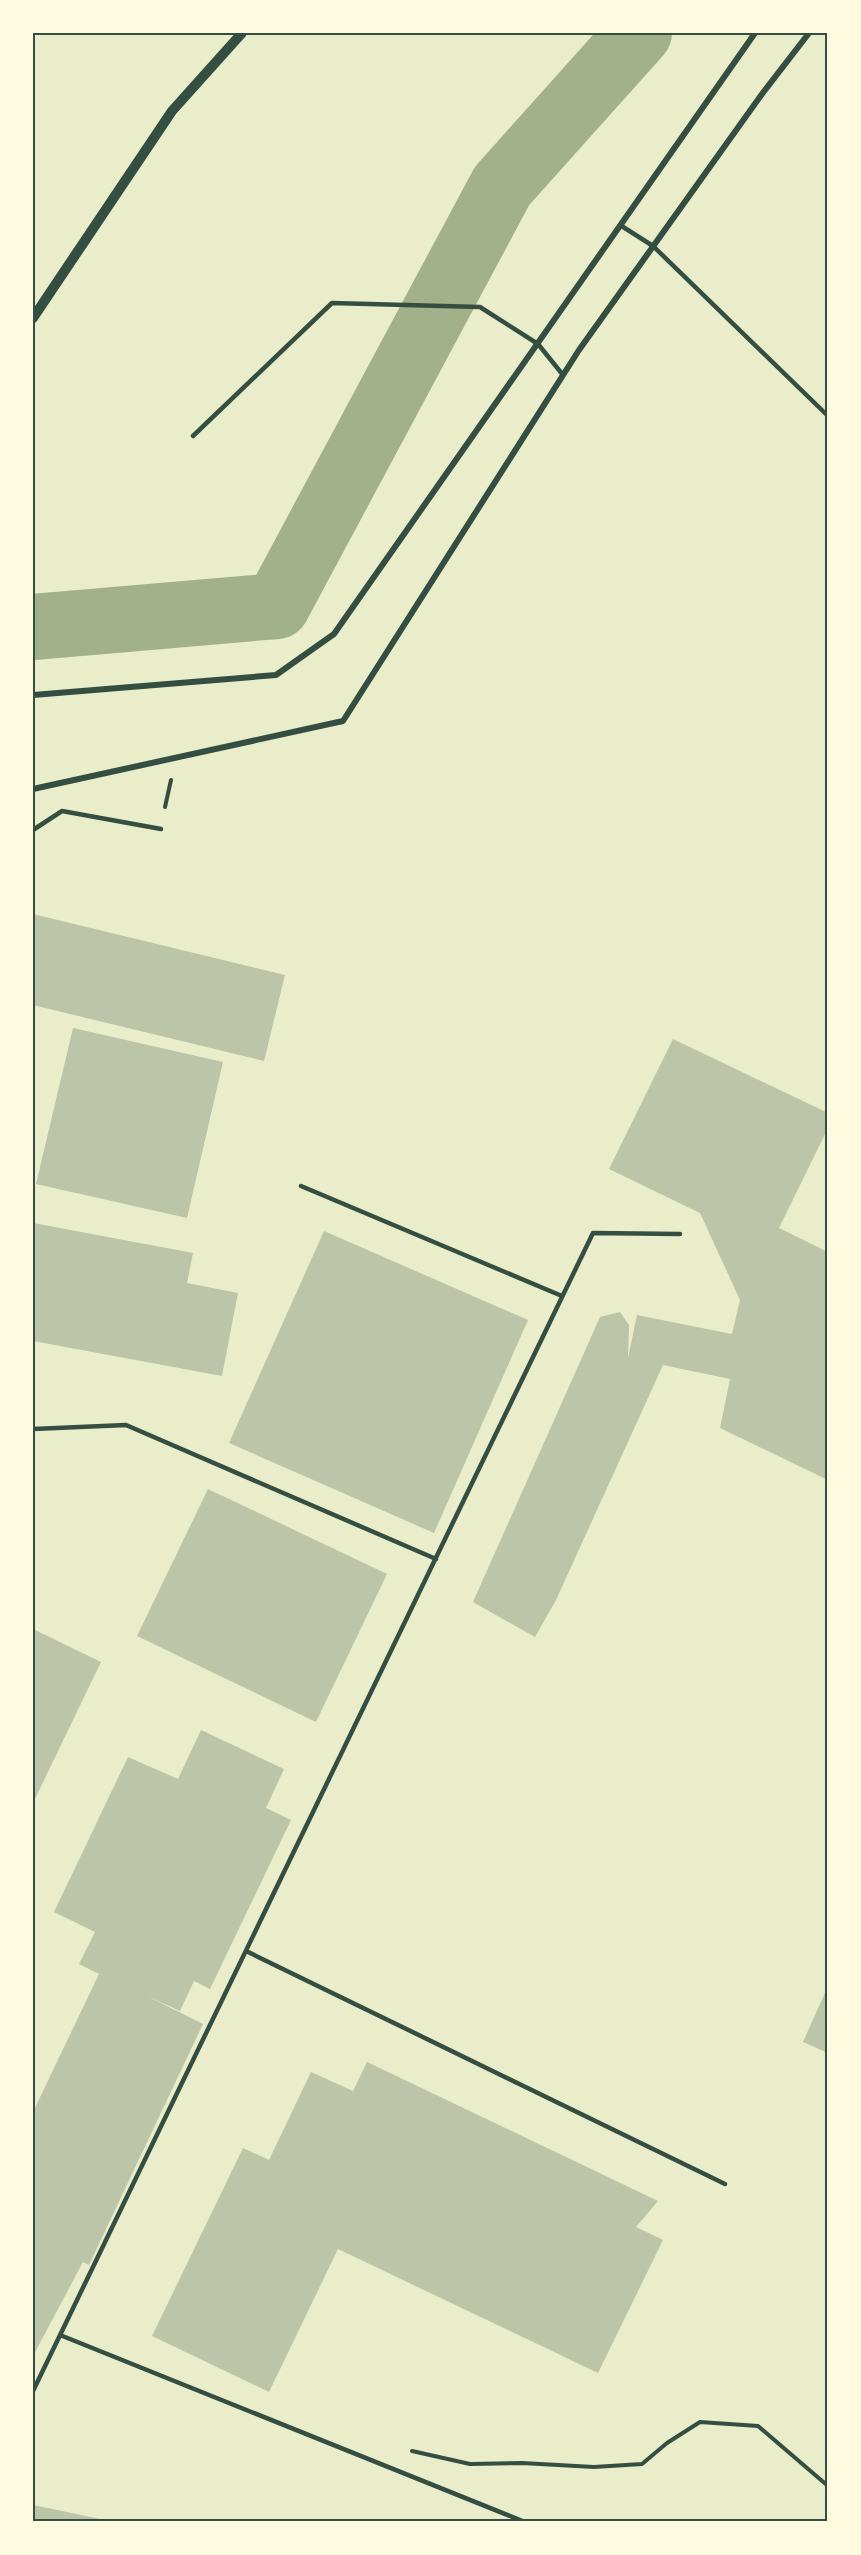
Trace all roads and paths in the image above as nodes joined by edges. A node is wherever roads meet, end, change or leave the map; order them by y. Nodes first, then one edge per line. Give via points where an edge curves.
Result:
1 (242, 33) edge
2 (755, 33) edge
3 (810, 33) edge
4 (620, 225) junction
5 (653, 246) junction
6 (33, 318) edge
7 (538, 344) junction
8 (563, 375) junction
9 (828, 416) edge
10 (193, 436) dead end
11 (33, 695) edge
12 (176, 757) junction
13 (33, 789) edge
14 (161, 829) joint
15 (33, 830) edge
16 (301, 1186) dead end
17 (680, 1234) dead end
18 (562, 1296) junction
19 (33, 1429) edge
20 (436, 1559) junction
21 (246, 1951) junction
22 (725, 2184) dead end
23 (60, 2335) junction
24 (33, 2391) edge
25 (402, 2449) dead end
26 (828, 2486) edge
27 (525, 2522) edge

1 - 6 street via 172,111
2 - 4 street
3 - 5 street
4 - 5 lane
4 - 7 street
5 - 8 street
5 - 9 lane
7 - 8 lane
7 - 10 lane via 480,307 332,303
7 - 11 street via 334,634 276,675
8 - 12 street via 343,720
12 - 13 street
12 - 14 path
14 - 15 lane via 62,812
16 - 18 lane
17 - 18 lane via 593,1233
18 - 20 lane
19 - 20 lane via 126,1425
20 - 21 lane
21 - 22 lane
21 - 23 lane
23 - 24 lane
23 - 27 lane
25 - 26 path via 470,2464 642,2464 700,2422 758,2426

